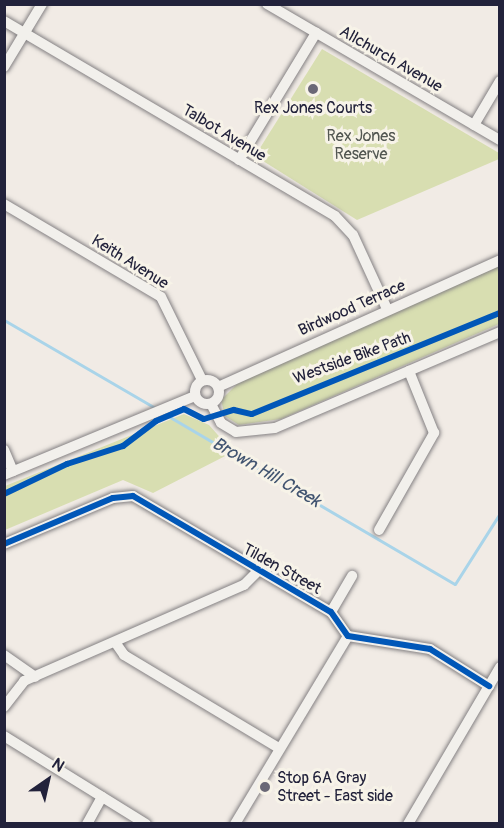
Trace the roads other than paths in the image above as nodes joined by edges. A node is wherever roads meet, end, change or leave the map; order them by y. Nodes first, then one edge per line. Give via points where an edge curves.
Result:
1 (42, 4) edge
2 (267, 4) edge
3 (4, 21) edge
4 (25, 33) junction
5 (316, 33) junction
6 (4, 67) edge
7 (500, 81) edge
8 (474, 125) junction
9 (500, 140) edge
10 (239, 160) junction
11 (4, 204) edge
12 (500, 260) edge
13 (387, 309) junction
14 (500, 332) edge
15 (409, 370) junction
16 (202, 380) junction
17 (218, 387) junction
18 (195, 396) junction
19 (211, 404) junction
20 (4, 450) edge
21 (9, 473) edge
22 (379, 530) dead end
23 (4, 544) edge
24 (257, 572) junction
25 (352, 576) dead end
26 (331, 612) junction
27 (348, 636) junction
28 (115, 642) junction
29 (4, 655) edge
30 (500, 667) edge
31 (29, 679) junction
32 (489, 686) junction
33 (4, 706) edge
34 (4, 736) edge
35 (279, 748) junction
36 (102, 797) junction
37 (87, 824) edge
38 (146, 824) edge
39 (235, 824) edge
40 (408, 824) edge

1 - 4 street
2 - 5 street, Allchurch Avenue
3 - 4 street, Talbot Avenue
4 - 6 street
4 - 10 street, Talbot Avenue
5 - 8 street, Allchurch Avenue
5 - 10 street
7 - 8 street
8 - 9 street, Allchurch Avenue
10 - 13 street, Talbot Avenue via 345,224
11 - 16 street, Keith Avenue via 160,297
12 - 13 street, Birdwood Terrace
13 - 17 street, Birdwood Terrace
14 - 15 street
15 - 19 street via 258,432 228,428
15 - 22 street via 434,433
16 - 17 street
16 - 18 street
17 - 19 street
18 - 19 street
18 - 21 street
20 - 21 street
23 - 24 street, Tilden Street via 123,495 150,505
24 - 26 street, Tilden Street
24 - 28 street via 244,585
25 - 26 street
26 - 27 street, Tilden Street
27 - 32 street via 430,649
27 - 35 street
28 - 31 street
28 - 35 street via 124,655
29 - 31 street
30 - 32 street
31 - 33 street
32 - 40 street
34 - 36 street
35 - 39 street
36 - 37 street
36 - 38 street

